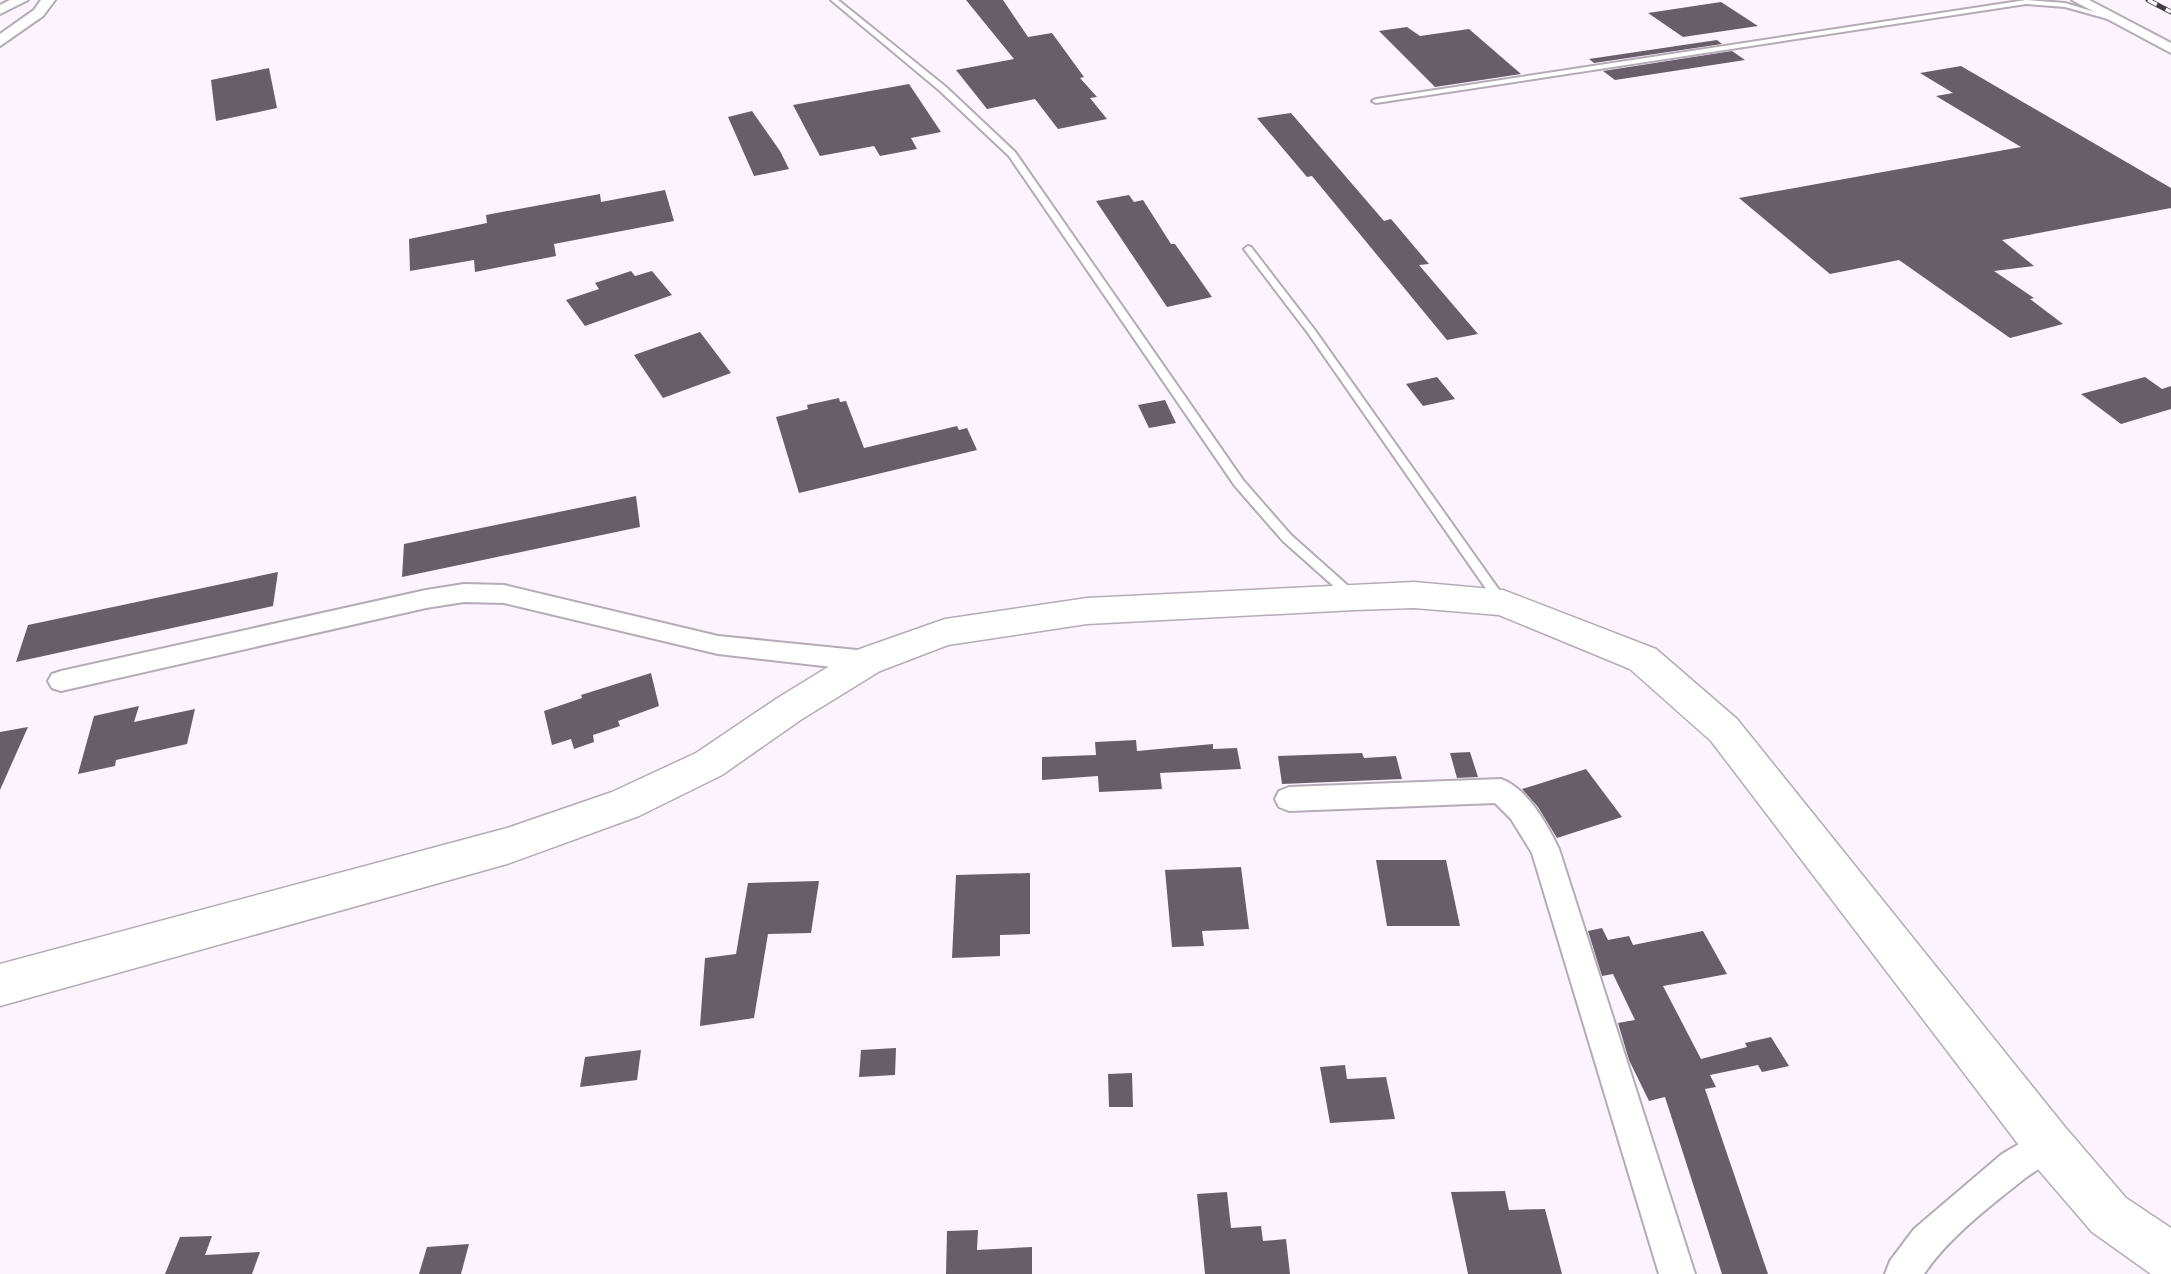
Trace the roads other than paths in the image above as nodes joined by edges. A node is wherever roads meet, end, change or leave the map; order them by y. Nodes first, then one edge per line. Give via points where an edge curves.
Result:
1 (21, 0) edge
2 (48, 0) edge
3 (834, 0) edge
4 (2079, 0) edge
5 (0, 9) edge
6 (2118, 21) junction
7 (0, 43) edge
8 (2171, 49) edge
9 (1376, 101) dead end
10 (1248, 249) dead end
11 (1354, 597) junction
12 (1503, 603) junction
13 (867, 661) junction
14 (61, 681) dead end
15 (1289, 799) dead end
16 (0, 985) edge
17 (2048, 1144) junction
18 (2171, 1258) edge
19 (1677, 1274) edge
20 (1903, 1274) edge

1 - 5 street
2 - 7 street via 40,12
3 - 11 lane via 943,89 1012,155 1239,483 1287,538
4 - 6 street
6 - 8 street
6 - 9 lane via 2065,5 2026,2
10 - 12 lane
11 - 12 street via 1414,595
11 - 13 street via 1087,611 944,632
12 - 17 street via 1643,659 1724,730
13 - 14 street via 718,645 546,602 464,593
13 - 16 street via 709,764 625,804 507,846
15 - 19 street via 1500,791 1521,811 1545,849
17 - 18 street via 2109,1215
17 - 20 street via 2014,1166 1926,1241

